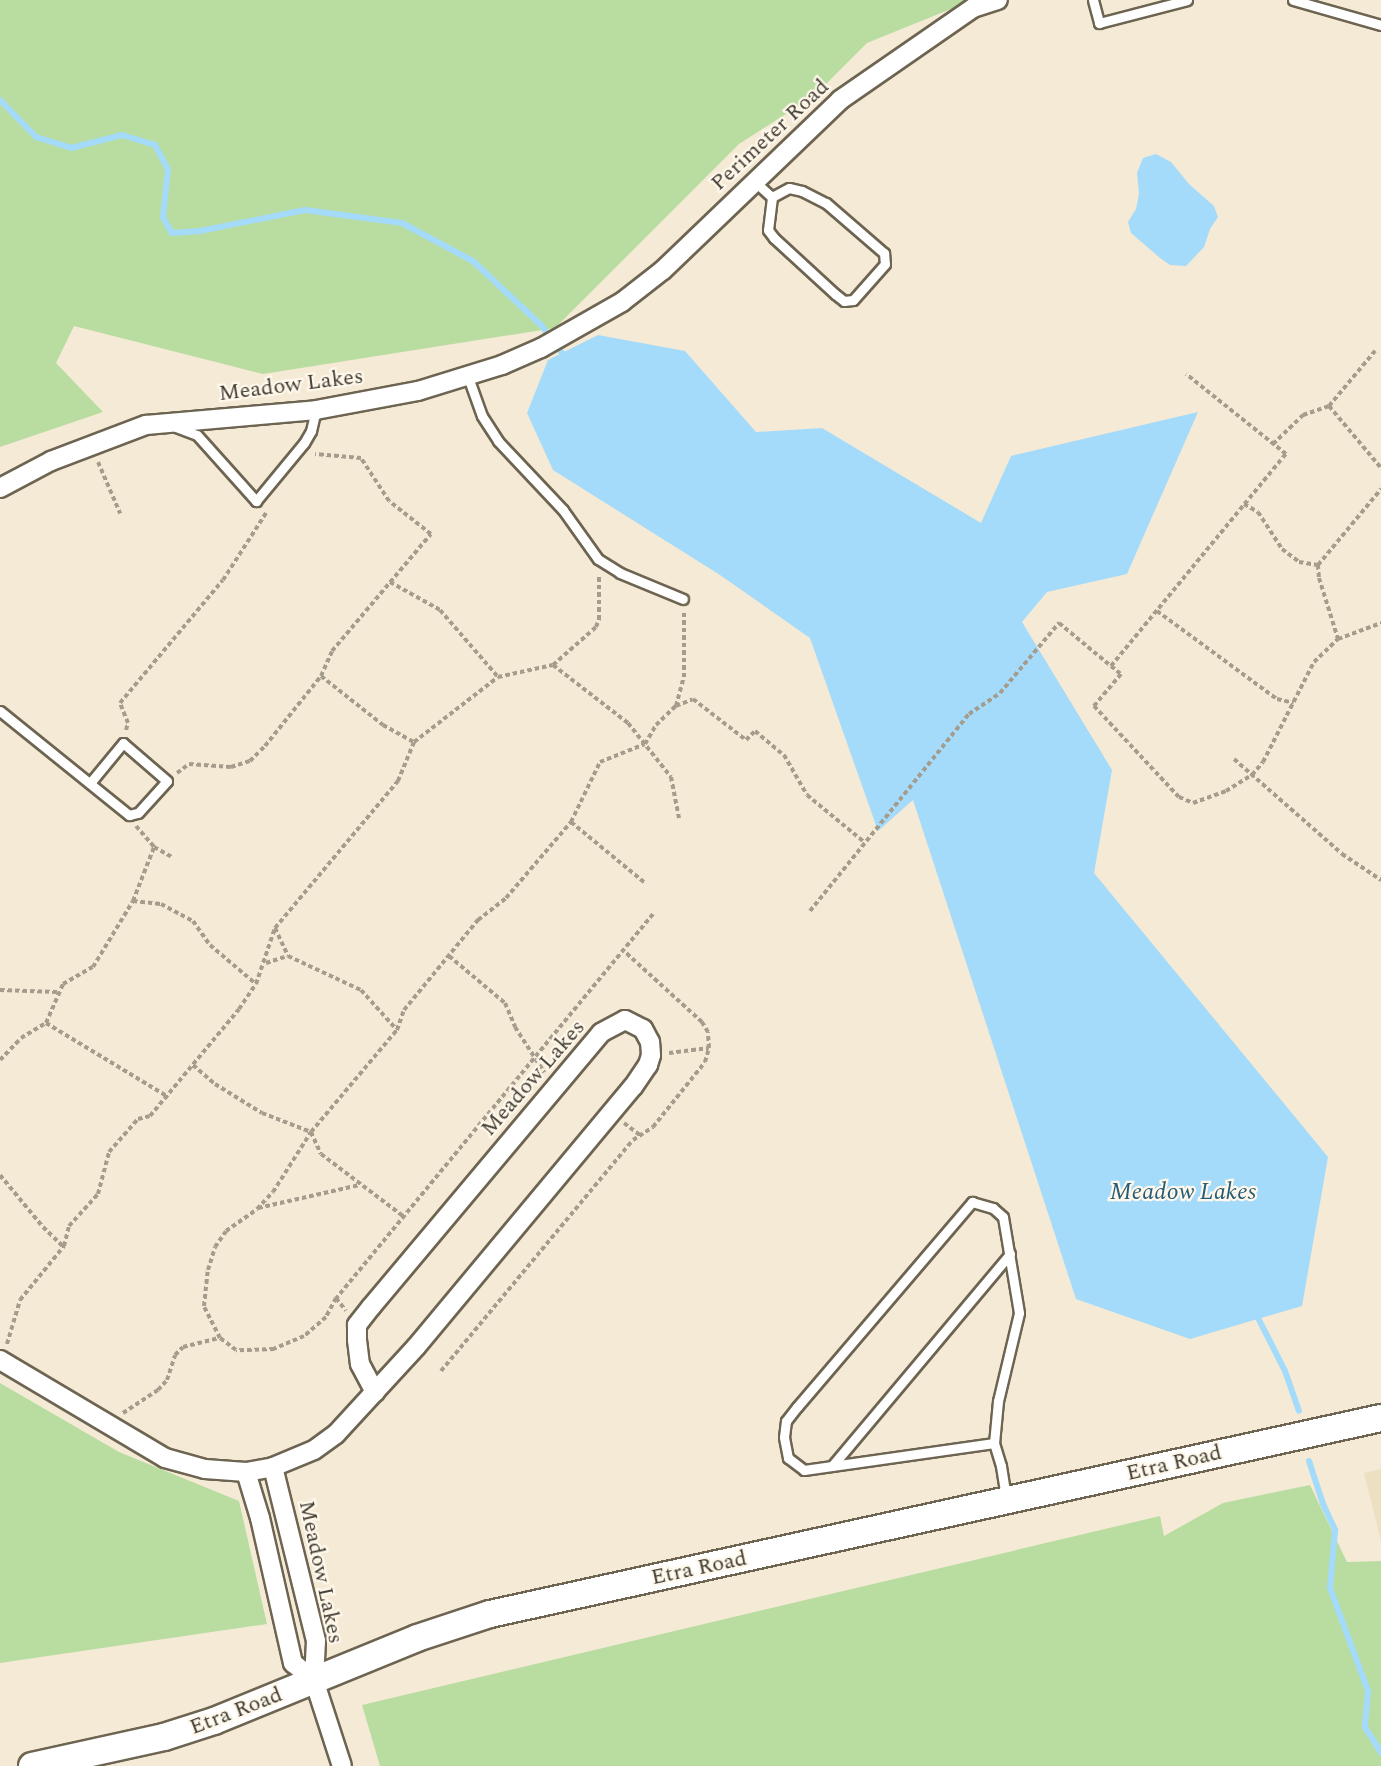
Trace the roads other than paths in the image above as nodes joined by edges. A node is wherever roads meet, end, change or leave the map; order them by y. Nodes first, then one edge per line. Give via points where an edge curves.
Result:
1 (998, 0) edge
2 (1093, 0) edge
3 (1187, 0) edge
4 (1293, 0) edge
5 (1381, 26) edge
6 (754, 181) junction
7 (772, 197) junction
8 (587, 324) joint
9 (468, 377) junction
10 (316, 410) junction
11 (168, 424) junction
12 (0, 488) edge
13 (683, 599) road end
14 (0, 711) edge
15 (90, 783) junction
16 (1010, 1254) junction
17 (1, 1361) edge
18 (375, 1392) junction
19 (1381, 1418) edge
20 (994, 1443) junction
21 (832, 1466) junction
22 (273, 1467) junction
23 (246, 1472) junction
24 (1007, 1502) junction
25 (314, 1680) junction
26 (32, 1766) edge
27 (342, 1766) edge

1 - 6 street, Perimeter Road via 973,8 840,100
2 - 3 lane via 1098,24
4 - 5 lane
6 - 7 lane
6 - 8 street, Perimeter Road via 663,270
7 - 7 lane via 789,188 825,203 884,253 885,264 853,300 844,301 768,230
8 - 9 street, Meadow Lakes via 541,348
9 - 10 street, Meadow Lakes via 418,391
9 - 13 lane via 482,416 498,441 550,495 598,559 620,573
10 - 11 street, Meadow Lakes
10 - 11 lane via 304,443 256,501 197,435
11 - 12 street, Meadow Lakes via 146,425 91,444 51,460
14 - 15 lane
15 - 15 lane via 123,743 167,781 138,813 129,815
16 - 20 lane via 1019,1313 998,1401
16 - 21 lane
16 - 21 lane via 1003,1217 993,1208 972,1202 786,1421 788,1458 804,1470
17 - 23 street via 165,1458 205,1469
18 - 18 street, Meadow Lakes via 633,1087 651,1055 643,1029 625,1020 601,1033 357,1326 360,1364
18 - 22 street via 336,1434 315,1450
19 - 24 main road, Etra Road
20 - 21 lane
20 - 24 lane
22 - 23 street
22 - 25 street, Meadow Lakes via 316,1641
23 - 25 street, Meadow Lakes via 261,1518 293,1663
24 - 25 main road, Etra Road via 490,1614 417,1638
25 - 26 main road, Etra Road via 164,1737
25 - 27 street

